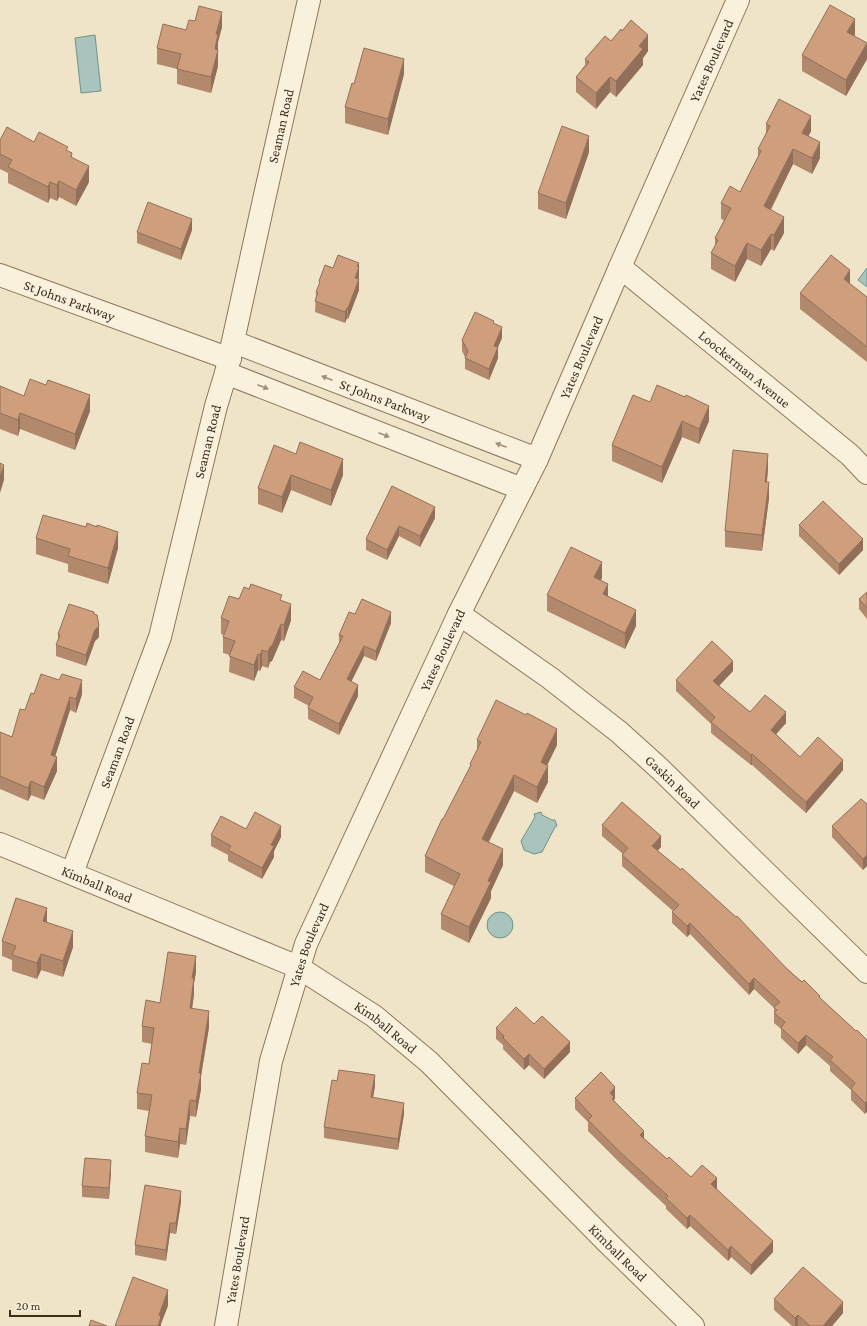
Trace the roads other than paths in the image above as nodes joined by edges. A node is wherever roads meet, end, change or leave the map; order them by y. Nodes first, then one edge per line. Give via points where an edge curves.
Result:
1 (309, 0) edge
2 (738, 0) edge
3 (620, 267) junction
4 (0, 275) edge
5 (230, 358) junction
6 (537, 459) junction
7 (867, 473) edge
8 (522, 489) junction
9 (459, 614) junction
10 (0, 844) edge
11 (72, 873) junction
12 (298, 967) junction
13 (867, 972) edge
14 (226, 1326) edge
15 (693, 1326) edge

1 - 5 street, Seaman Road
2 - 3 street, Yates Boulevard
3 - 6 street, Yates Boulevard
3 - 7 street, Loockerman Avenue via 850,456
4 - 5 street, St Johns Parkway
6 -> 5 street, St Johns Parkway
5 -> 8 street, St Johns Parkway
5 - 11 street, Seaman Road via 160,636
6 - 8 street, Yates Boulevard
8 - 9 street, Yates Boulevard
9 - 12 street, Yates Boulevard via 306,944
9 - 13 street, Gaskin Road via 550,678 619,732
10 - 11 street, Kimball Road
11 - 12 street, Kimball Road
12 - 14 street, Yates Boulevard via 270,1061
12 - 15 street, Kimball Road via 374,1016 428,1062

